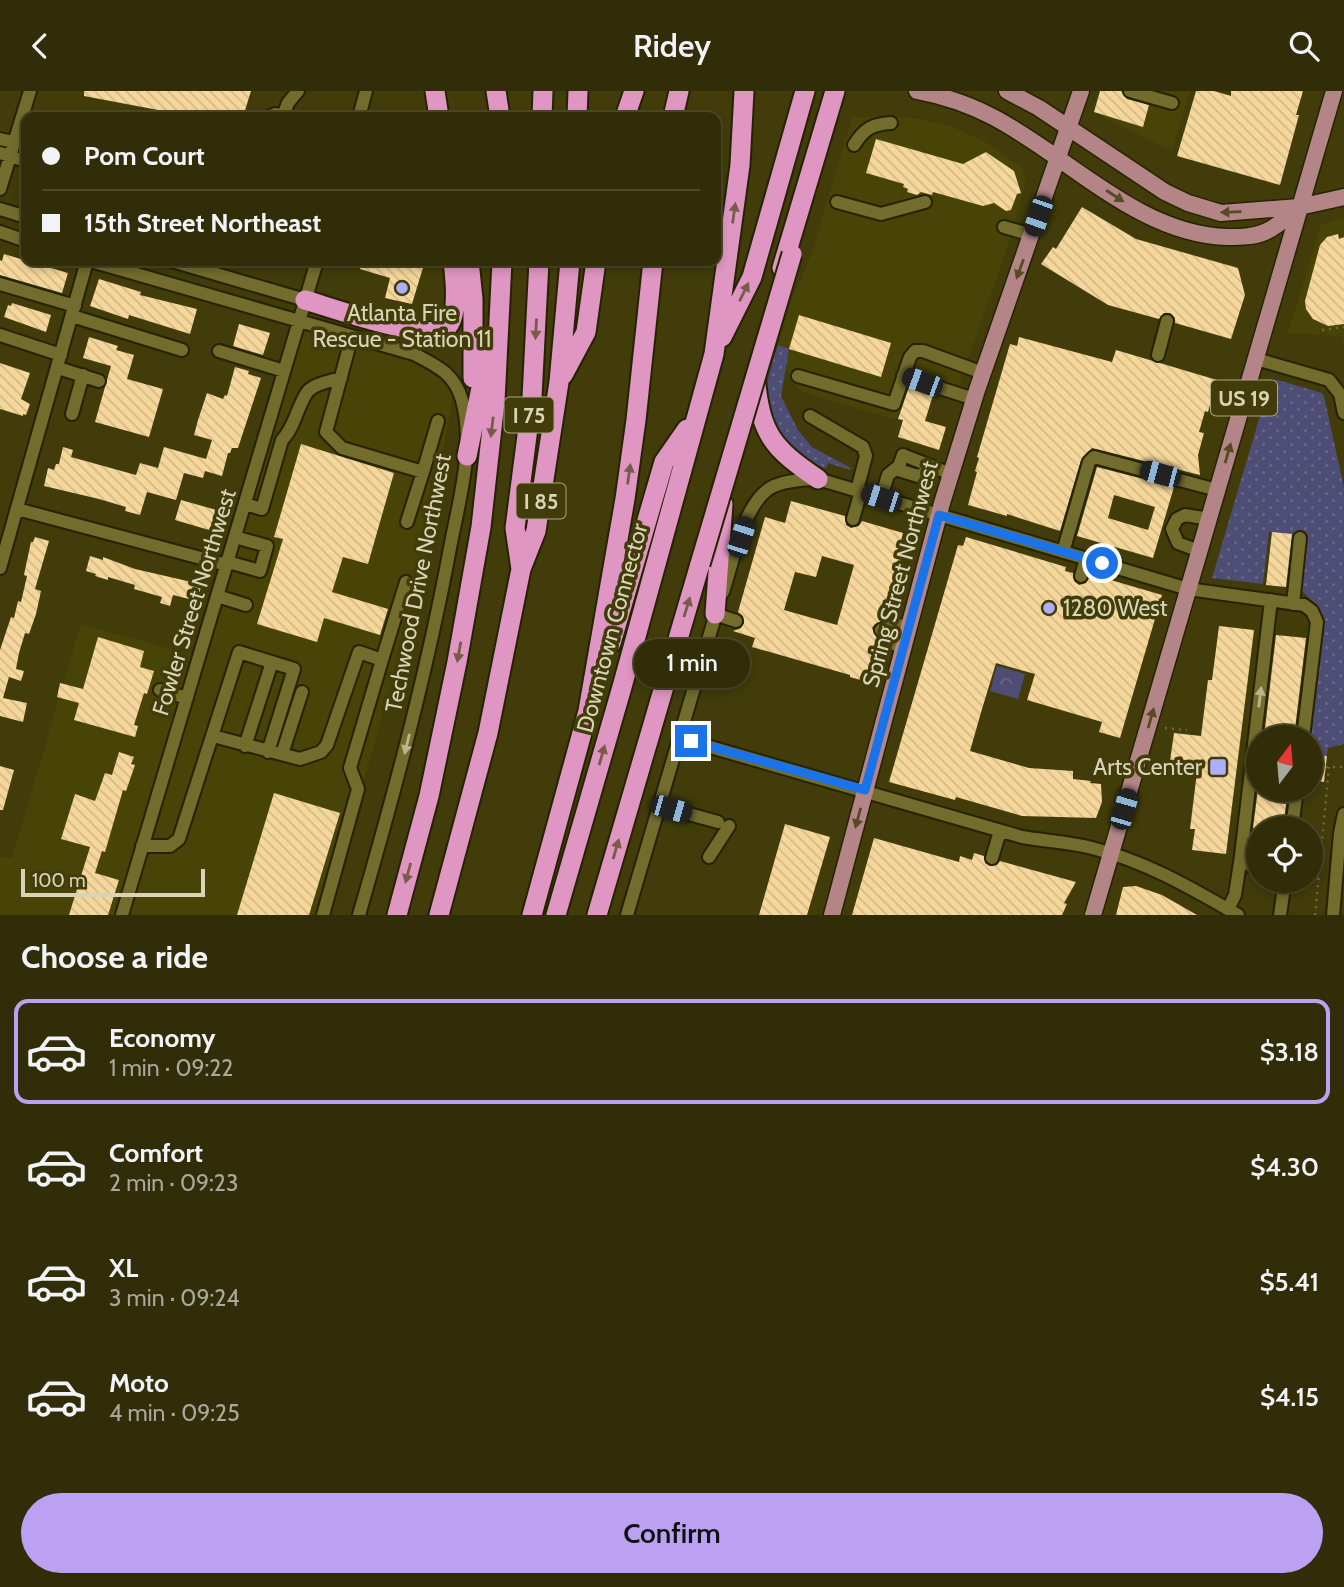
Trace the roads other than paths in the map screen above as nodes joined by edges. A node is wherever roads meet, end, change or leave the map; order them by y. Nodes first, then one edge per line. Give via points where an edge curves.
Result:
1 (30, 91) edge
2 (298, 91) edge
3 (366, 91) edge
4 (435, 91) edge
5 (496, 91) edge
6 (542, 91) edge
7 (578, 91) edge
8 (634, 91) edge
9 (679, 91) edge
10 (744, 91) edge
11 (805, 91) edge
12 (836, 91) edge
13 (918, 91) edge
14 (1007, 91) edge
15 (1081, 91) edge
16 (1130, 91) edge
17 (1334, 91) edge
18 (1172, 103) dead end
19 (287, 107) edge
20 (23, 112) edge
21 (360, 112) edge
22 (438, 112) edge
23 (499, 112) edge
24 (542, 112) edge
25 (577, 112) edge
26 (627, 112) edge
27 (674, 112) edge
28 (21, 120) edge
29 (891, 124) dead end
30 (1068, 128) junction
31 (0, 139) edge
32 (14, 142) junction
33 (854, 145) dead end
34 (5, 155) edge
35 (1058, 158) junction
36 (0, 189) edge
37 (1344, 197) edge
38 (837, 202) dead end
39 (925, 202) dead end
40 (1299, 207) junction
41 (0, 209) edge
42 (21, 215) edge
43 (1004, 227) dead end
44 (0, 232) edge
45 (1032, 235) junction
46 (21, 239) edge
47 (87, 266) edge
48 (106, 266) edge
49 (189, 266) edge
50 (315, 266) edge
51 (453, 266) edge
52 (470, 266) edge
53 (501, 266) edge
54 (502, 266) edge
55 (540, 266) edge
56 (570, 266) edge
57 (595, 266) edge
58 (652, 266) edge
59 (0, 284) edge
60 (305, 300) junction
61 (73, 311) junction
62 (363, 317) junction
63 (299, 321) junction
64 (1167, 321) dead end
65 (0, 335) edge
66 (359, 338) junction
67 (182, 349) dead end
68 (219, 351) dead end
69 (714, 354) junction
70 (61, 355) junction
71 (1158, 355) dead end
72 (1256, 359) junction
73 (753, 366) junction
74 (58, 368) junction
75 (284, 371) junction
76 (983, 373) junction
77 (83, 375) junction
78 (798, 376) dead end
79 (903, 376) junction
80 (341, 378) junction
81 (99, 381) dead end
82 (559, 382) junction
83 (974, 399) junction
84 (1344, 413) edge
85 (72, 414) dead end
86 (810, 416) dead end
87 (695, 417) junction
88 (438, 421) dead end
89 (467, 456) junction
90 (423, 472) junction
91 (951, 474) junction
92 (818, 479) junction
93 (1217, 490) junction
94 (859, 491) junction
95 (881, 498) junction
96 (245, 504) junction
97 (17, 509) junction
98 (939, 515) junction
99 (853, 519) dead end
100 (1209, 519) junction
101 (407, 522) dead end
102 (235, 537) junction
103 (1300, 538) dead end
104 (1199, 551) junction
105 (1063, 552) junction
106 (1086, 559) junction
107 (227, 563) junction
108 (0, 568) edge
109 (521, 569) junction
110 (1081, 576) dead end
111 (406, 582) dead end
112 (1188, 589) junction
113 (217, 596) junction
114 (1271, 600) junction
115 (1293, 604) junction
116 (246, 605) dead end
117 (715, 614) junction
118 (736, 621) dead end
119 (909, 626) junction
120 (903, 649) junction
121 (382, 660) junction
122 (272, 662) junction
123 (160, 690) dead end
124 (302, 692) dead end
125 (187, 698) junction
126 (588, 711) junction
127 (1304, 725) edge
128 (213, 736) junction
129 (680, 738) junction
130 (245, 746) junction
131 (268, 752) junction
132 (282, 754) junction
133 (865, 790) junction
134 (660, 806) junction
135 (1344, 814) edge
136 (1000, 831) junction
137 (142, 846) junction
138 (1111, 854) junction
139 (1241, 856) junction
140 (709, 857) dead end
141 (992, 858) dead end
142 (1246, 863) edge
143 (1283, 893) edge
144 (1233, 912) edge
145 (122, 915) edge
146 (323, 915) edge
147 (359, 915) edge
148 (397, 915) edge
149 (439, 915) edge
150 (532, 915) edge
151 (556, 915) edge
152 (597, 915) edge
153 (627, 915) edge
154 (832, 915) edge
155 (1093, 915) edge
156 (1280, 915) edge
157 (1333, 915) edge

1 - 20 street
2 - 19 street
3 - 21 street
4 - 22 highway
5 - 23 highway
6 - 24 highway
7 - 25 highway
8 - 26 highway
9 - 27 highway
69 -> 10 highway via 740,165
69 -> 11 highway via 752,277
12 - 73 highway
152 -> 12 highway, bridge via 834,117
13 - 35 main road via 957,100
14 - 30 main road
15 - 30 main road, Spring Street Northwest
16 - 18 street
17 - 40 main road, US 19
28 - 32 street
29 - 33 street via 875,124 862,132
30 - 35 main road, Spring Street Northwest
40 -> 30 main road via 1221,213 1188,203
31 - 32 street
32 - 34 street
34 - 36 street
35 -> 40 main road via 1139,211 1193,233 1255,235 1273,228
35 - 45 main road, Spring Street Northwest
37 - 40 main road
38 - 39 street via 881,214
40 - 72 main road, US 19
41 - 42 street
43 - 45 street
44 - 46 street
45 -> 76 main road, Spring Street Northwest
47 - 61 street
48 - 63 street, Techwood Drive Northwest
49 - 60 street
50 - 60 street, Fowler Street Northwest
51 - 62 highway via 454,304 447,327 425,332
52 - 89 highway via 474,359
53 - 89 highway
54 -> 148 highway via 495,401 481,527 429,796
55 -> 109 highway, I 75 via 532,397 515,528
56 - 82 highway, I 85
57 - 82 highway, I 75 via 586,332
126 -> 58 highway via 625,499
59 - 61 street
60 - 62 highway
60 - 63 street, Fowler Street Northwest
61 - 67 street
61 - 70 street
62 - 66 street
63 - 66 street, Techwood Drive Northwest
63 - 75 street, Fowler Street Northwest
64 - 71 street
65 - 70 street
66 - 80 street
66 - 89 street, Techwood Drive Northwest via 414,354 443,369 454,381 462,399
68 - 75 street
69 - 87 highway, Downtown Connector
70 - 74 street
72 - 84 street via 1329,380 1340,394
93 -> 72 main road, US 19
73 - 92 highway via 764,426 772,441
73 - 117 highway via 731,448
74 - 77 street
74 - 97 street
75 - 96 street, Fowler Street Northwest
76 - 79 street via 915,351
76 - 83 main road, Spring Street Northwest
77 - 81 street
77 - 85 street
78 - 79 street via 894,404
79 - 83 street
80 - 90 street via 326,432 342,448
80 - 96 street via 309,391 282,440 262,509
82 - 109 highway, I 85 via 536,531
83 - 91 main road, Spring Street Northwest
86 - 94 street via 863,447 866,456
87 - 126 highway via 664,462 601,681
151 -> 87 highway, Downtown Connector
88 - 90 street
89 -> 147 street, Techwood Drive Northwest via 412,724
90 - 101 street
91 - 95 street via 903,455 888,475
91 - 98 main road, Spring Street Northwest
92 - 94 street
92 - 117 street via 775,486 756,500
93 - 100 main road, US 19
93 - 105 street via 1094,457
94 - 95 street
94 - 99 street
95 - 98 street
96 - 102 street, Fowler Street Northwest
97 - 107 street
97 - 108 street
98 - 105 street
98 - 119 main road, Spring Street Northwest
100 - 104 main road, US 19
100 - 104 street via 1185,515 1172,529 1178,543
102 - 107 street, Fowler Street Northwest
102 - 107 street via 267,546 260,571
103 - 115 street
104 - 112 main road, US 19
105 - 106 street
106 - 110 street
106 - 112 street
107 - 113 street, Fowler Street Northwest
109 - 149 highway, I 75 via 488,733
111 - 121 street
112 - 114 street
138 -> 112 main road, US 19
113 - 116 street
113 - 125 street, Fowler Street Northwest via 188,672
114 - 115 street
139 -> 114 street
115 - 127 street via 1308,608 1317,622
117 - 118 street
117 - 129 street
119 - 120 main road, Spring Street Northwest
119 - 120 street via 881,630
120 - 133 main road, Spring Street Northwest
121 - 132 street via 359,652 321,752 300,759
121 - 146 street via 350,768 358,789
122 - 128 street via 239,652
122 - 130 street
122 - 131 street via 294,669
123 - 125 street
124 - 132 street
125 - 137 street, Fowler Street Northwest
126 - 150 highway
128 - 130 street
128 - 137 street via 180,839 170,846
129 - 133 street
129 - 134 street
130 - 131 street
131 - 132 street
133 - 136 street
133 -> 154 main road, Spring Street Northwest
134 - 140 street via 723,824
134 - 153 street
135 - 157 street
136 - 138 street
136 - 141 street
137 - 145 street, Fowler Street Northwest
138 - 144 street via 1166,874
138 - 155 main road, US 19
139 - 142 street
139 - 144 street
143 - 156 street

